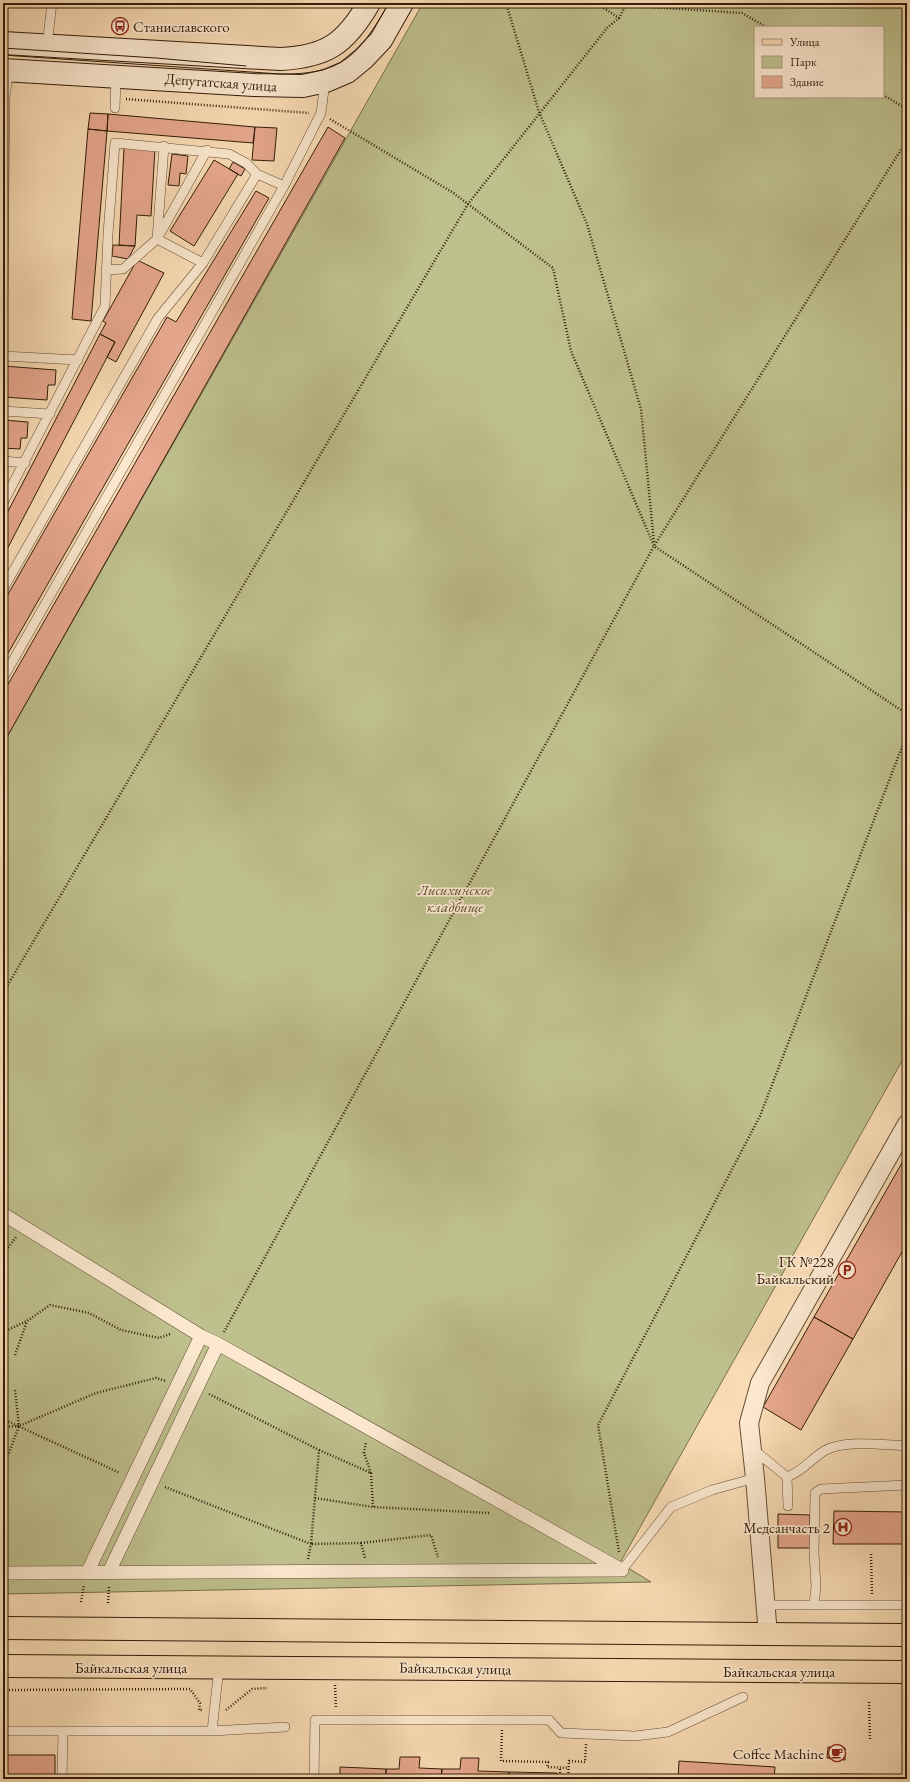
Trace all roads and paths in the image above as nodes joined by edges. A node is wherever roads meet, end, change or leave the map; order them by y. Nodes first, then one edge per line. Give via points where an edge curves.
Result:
1 (52, 3) edge
2 (370, 3) edge
3 (402, 3) edge
4 (506, 3) edge
5 (596, 3) edge
6 (627, 3) edge
7 (644, 3) edge
8 (619, 18) junction
9 (764, 26) edge
10 (3, 43) edge
11 (47, 45) junction
12 (6, 70) edge
13 (326, 81) junction
14 (116, 85) junction
15 (884, 96) edge
16 (115, 108) dead end
17 (907, 109) edge
18 (539, 112) junction
19 (321, 113) junction
20 (907, 140) edge
21 (164, 146) junction
22 (207, 150) junction
23 (257, 174) junction
24 (284, 186) junction
25 (468, 204) junction
26 (157, 240) junction
27 (203, 264) junction
28 (106, 270) junction
29 (3, 300) edge
30 (3, 356) edge
31 (78, 360) junction
32 (3, 411) edge
33 (50, 414) junction
34 (3, 461) edge
35 (25, 462) junction
36 (3, 504) edge
37 (654, 546) junction
38 (3, 589) edge
39 (3, 678) edge
40 (907, 714) edge
41 (907, 734) edge
42 (3, 993) edge
43 (907, 1124) edge
44 (3, 1214) edge
45 (24, 1226) junction
46 (3, 1255) edge
47 (3, 1320) edge
48 (27, 1321) junction
49 (188, 1328) junction
50 (7, 1330) junction
51 (3, 1332) edge
52 (201, 1336) junction
53 (218, 1344) junction
54 (15, 1355) dead end
55 (178, 1383) junction
56 (197, 1388) junction
57 (15, 1390) dead end
58 (3, 1419) edge
59 (19, 1426) junction
60 (3, 1427) edge
61 (369, 1429) junction
62 (750, 1446) junction
63 (907, 1446) edge
64 (319, 1450) junction
65 (3, 1460) edge
66 (371, 1473) junction
67 (787, 1477) junction
68 (755, 1478) junction
69 (132, 1479) junction
70 (152, 1482) junction
71 (907, 1485) edge
72 (315, 1498) junction
73 (373, 1506) junction
74 (788, 1506) dead end
75 (491, 1513) dead end
76 (361, 1543) junction
77 (311, 1544) junction
78 (871, 1554) dead end
79 (622, 1570) junction
80 (306, 1571) junction
81 (368, 1571) junction
82 (442, 1571) junction
83 (109, 1572) junction
84 (3, 1573) edge
85 (87, 1573) junction
86 (814, 1604) junction
87 (872, 1604) junction
88 (766, 1605) junction
89 (907, 1605) edge
90 (3, 1628) edge
91 (768, 1635) junction
92 (907, 1635) edge
93 (3, 1666) edge
94 (219, 1667) junction
95 (907, 1672) edge
96 (334, 1683) dead end
97 (743, 1697) dead end
98 (868, 1702) dead end
99 (336, 1720) junction
100 (502, 1720) junction
101 (285, 1727) dead end
102 (3, 1731) edge
103 (63, 1731) junction
104 (212, 1731) junction
105 (587, 1734) junction
106 (870, 1739) dead end
107 (560, 1768) junction
108 (568, 1768) junction
109 (62, 1779) edge
110 (314, 1779) edge
111 (560, 1779) edge
112 (568, 1779) edge

1 - 11 lane
2 - 11 main road, Депутатская улица via 346,37 328,49 300,58 280,60
3 - 13 main road, Депутатская улица via 381,40 364,58 347,72
4 - 18 path
5 - 8 path
6 - 8 path
7 - 9 path via 651,7 742,13
8 - 18 path via 607,28
10 - 11 main road, Депутатская улица
12 - 14 main road, Депутатская улица
12 - 29 lane
13 - 14 main road, Депутатская улица via 303,86
13 - 19 lane
14 - 16 lane
14 - 19 path via 130,100
15 - 17 path
18 - 25 path
18 - 37 path via 587,224 640,409
19 - 24 lane
19 - 25 path
20 - 37 path
21 - 22 lane
21 - 26 lane
21 - 28 lane via 115,143
22 - 23 lane via 229,154 246,163
22 - 26 lane
23 - 24 lane
23 - 27 lane
24 - 39 lane
25 - 37 path via 553,268 571,351
25 - 42 path
26 - 27 lane
26 - 28 lane via 123,269
27 - 38 lane via 158,318
28 - 31 lane via 105,306
30 - 31 lane
31 - 33 lane
32 - 33 lane
33 - 35 lane
34 - 35 lane
35 - 36 lane
37 - 40 path
37 - 53 path
41 - 79 path via 760,1116 598,1425
43 - 62 street via 760,1382 748,1423
44 - 45 street
45 - 46 path
45 - 49 street
47 - 50 path
48 - 49 path via 50,1305 89,1313 121,1330 158,1338
48 - 50 path
48 - 54 path
49 - 52 street
50 - 51 path
52 - 53 street
52 - 55 street
53 - 56 street
53 - 61 street
55 - 59 path via 156,1378 96,1394
55 - 69 street
56 - 64 path
56 - 70 street
57 - 59 path
58 - 59 path
59 - 60 path
59 - 65 path via 9,1453
59 - 69 path
61 - 66 path via 364,1453
61 - 79 street
62 - 67 lane
62 - 68 street
63 - 67 lane via 840,1444 824,1451 799,1472
64 - 66 path
64 - 72 path
66 - 73 path
67 - 74 lane
68 - 79 lane via 712,1490 671,1507
68 - 88 street
69 - 85 street
70 - 77 path
70 - 83 street
71 - 86 lane via 821,1489 815,1493
72 - 73 path
72 - 77 path
73 - 75 path
76 - 77 path
76 - 81 path
76 - 82 path via 431,1535
77 - 80 path
78 - 87 path
79 - 82 street
80 - 81 street
80 - 83 street
81 - 82 street
83 - 85 street
84 - 85 street
86 - 87 lane
86 - 88 lane
87 - 89 lane
88 - 91 street
90 - 91 main road
91 - 92 main road
93 - 94 main road, Байкальская улица
94 - 95 main road, Байкальская улица
94 - 104 lane
96 - 99 path
97 - 105 lane via 668,1732 635,1736
98 - 106 path
99 - 100 lane
99 - 110 lane via 315,1720
100 - 105 lane via 549,1720 562,1733
100 - 107 path via 501,1760 548,1762 548,1767
101 - 104 lane
102 - 103 lane
103 - 104 lane
103 - 109 lane
105 - 108 path via 585,1762 569,1761
107 - 108 path
107 - 111 path
108 - 112 path

